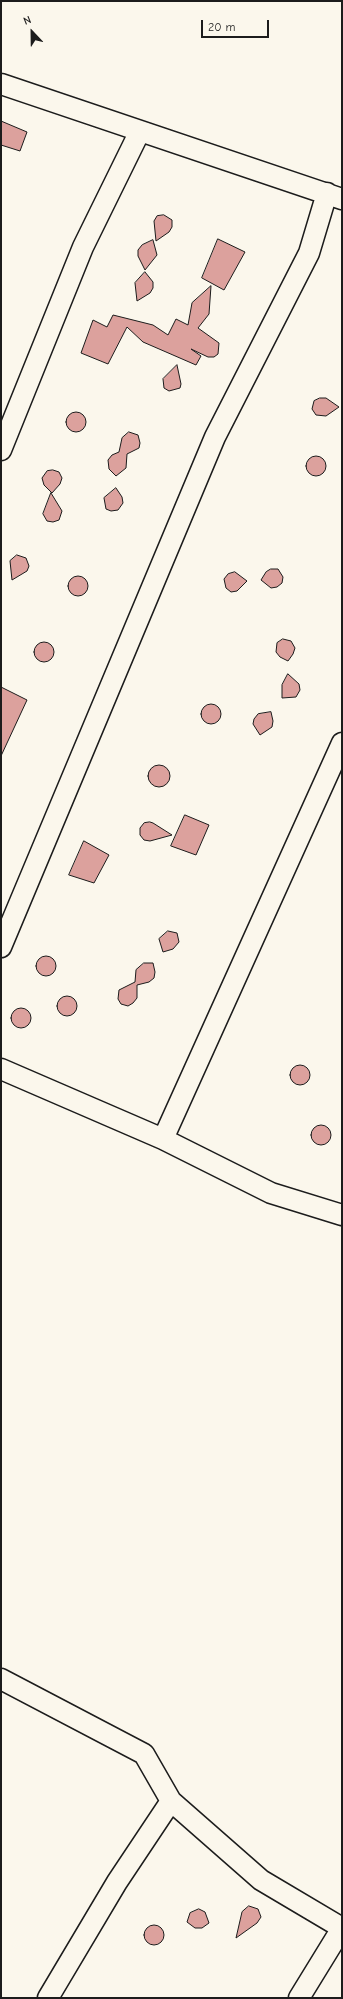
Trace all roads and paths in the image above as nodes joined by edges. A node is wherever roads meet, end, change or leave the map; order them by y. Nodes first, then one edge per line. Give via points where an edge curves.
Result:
1 (1, 84) edge
2 (140, 131) junction
3 (334, 196) edge
4 (1, 450) edge
5 (342, 743) edge
6 (1, 947) edge
7 (1, 1069) edge
8 (163, 1139) junction
9 (342, 1215) edge
10 (1, 1679) edge
11 (171, 1801) junction
12 (342, 1928) edge
13 (48, 1998) edge
14 (299, 1998) edge

1 - 2 street
2 - 3 street
2 - 4 street via 83,247
3 - 6 street via 309,253 215,437
5 - 8 street
7 - 8 street
8 - 9 street via 271,1193
10 - 11 street via 144,1754
11 - 12 street via 261,1880
11 - 13 street via 117,1882
12 - 14 street

